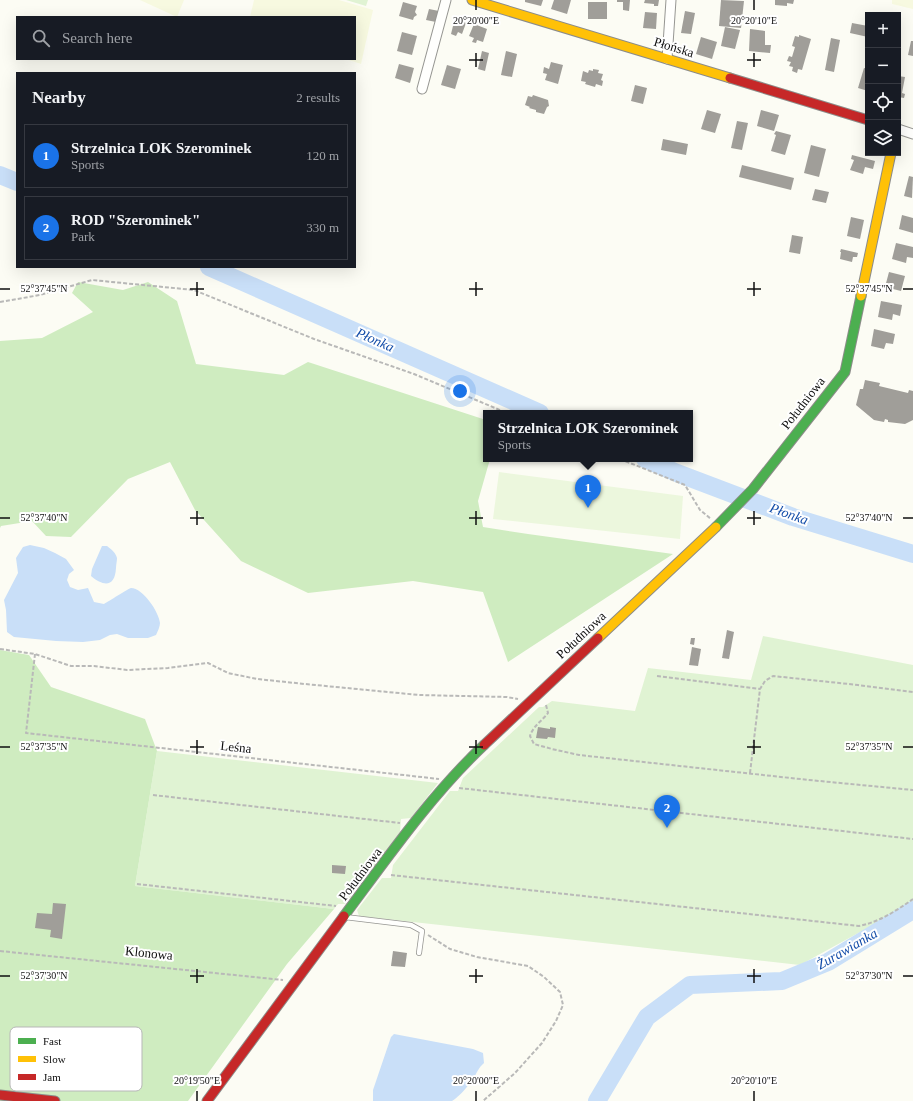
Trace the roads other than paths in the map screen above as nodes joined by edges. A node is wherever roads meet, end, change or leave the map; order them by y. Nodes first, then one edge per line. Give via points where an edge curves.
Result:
1 (446, 0) edge
2 (472, 0) edge
3 (671, 0) edge
4 (667, 59) junction
5 (422, 89) dead end
6 (865, 119) edge
7 (901, 130) edge
8 (913, 134) edge
9 (890, 156) edge
10 (344, 917) junction
11 (419, 953) dead end
12 (0, 1095) edge
13 (55, 1101) edge
14 (207, 1101) edge

1 - 5 street
2 - 4 street, Płońska
3 - 4 street
4 - 6 street, Płońska
7 - 8 street
9 - 10 street, Południowa via 845,372 732,512 467,761 412,824
10 - 11 lane via 411,925 422,931
10 - 14 street, Południowa
12 - 13 street

